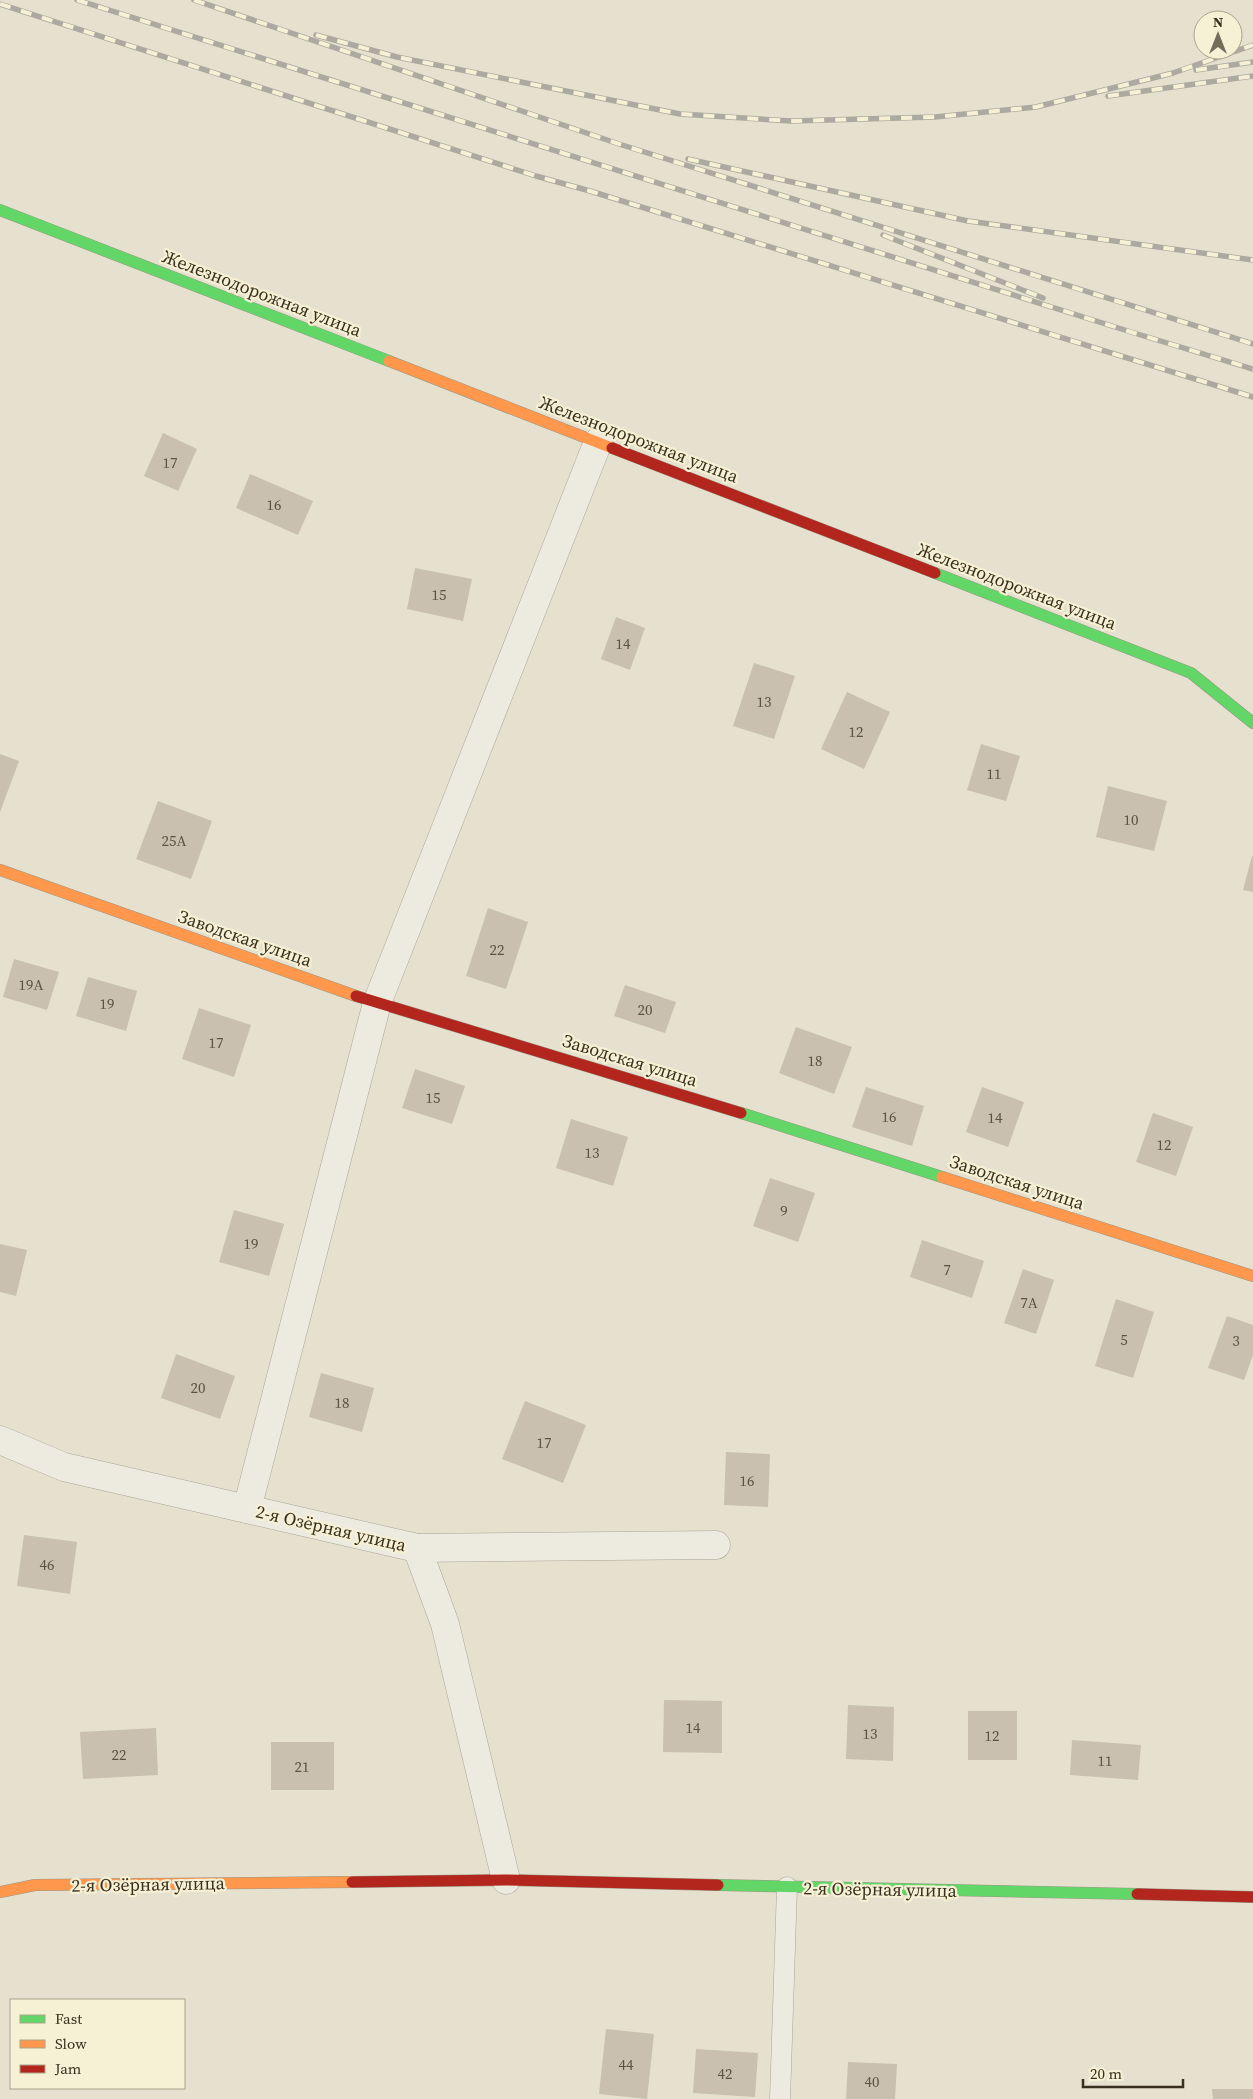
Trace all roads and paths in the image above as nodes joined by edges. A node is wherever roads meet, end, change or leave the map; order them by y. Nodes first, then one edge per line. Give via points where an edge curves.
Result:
1 (0, 210) edge
2 (598, 442) junction
3 (1253, 723) edge
4 (0, 870) edge
5 (377, 1003) junction
6 (1253, 1276) edge
7 (0, 1440) edge
8 (247, 1509) junction
9 (716, 1545) dead end
10 (417, 1548) junction
11 (506, 1880) junction
12 (787, 1886) junction
13 (0, 1892) edge
14 (1253, 1897) edge
15 (780, 2099) edge

1 - 2 street, Железнодорожная улица
2 - 3 street, Железнодорожная улица via 1191,673
2 - 5 street
4 - 5 street, Заводская улица
5 - 6 street, Заводская улица via 768,1120
5 - 8 street
7 - 8 street, 2-я Озёрная улица via 64,1467
8 - 10 street, 2-я Озёрная улица
9 - 10 street
10 - 11 street, 2-я Озёрная улица via 445,1624
11 - 12 street, 2-я Озёрная улица
11 - 13 street, 2-я Озёрная улица via 35,1885
12 - 14 street, 2-я Озёрная улица
12 - 15 lane

